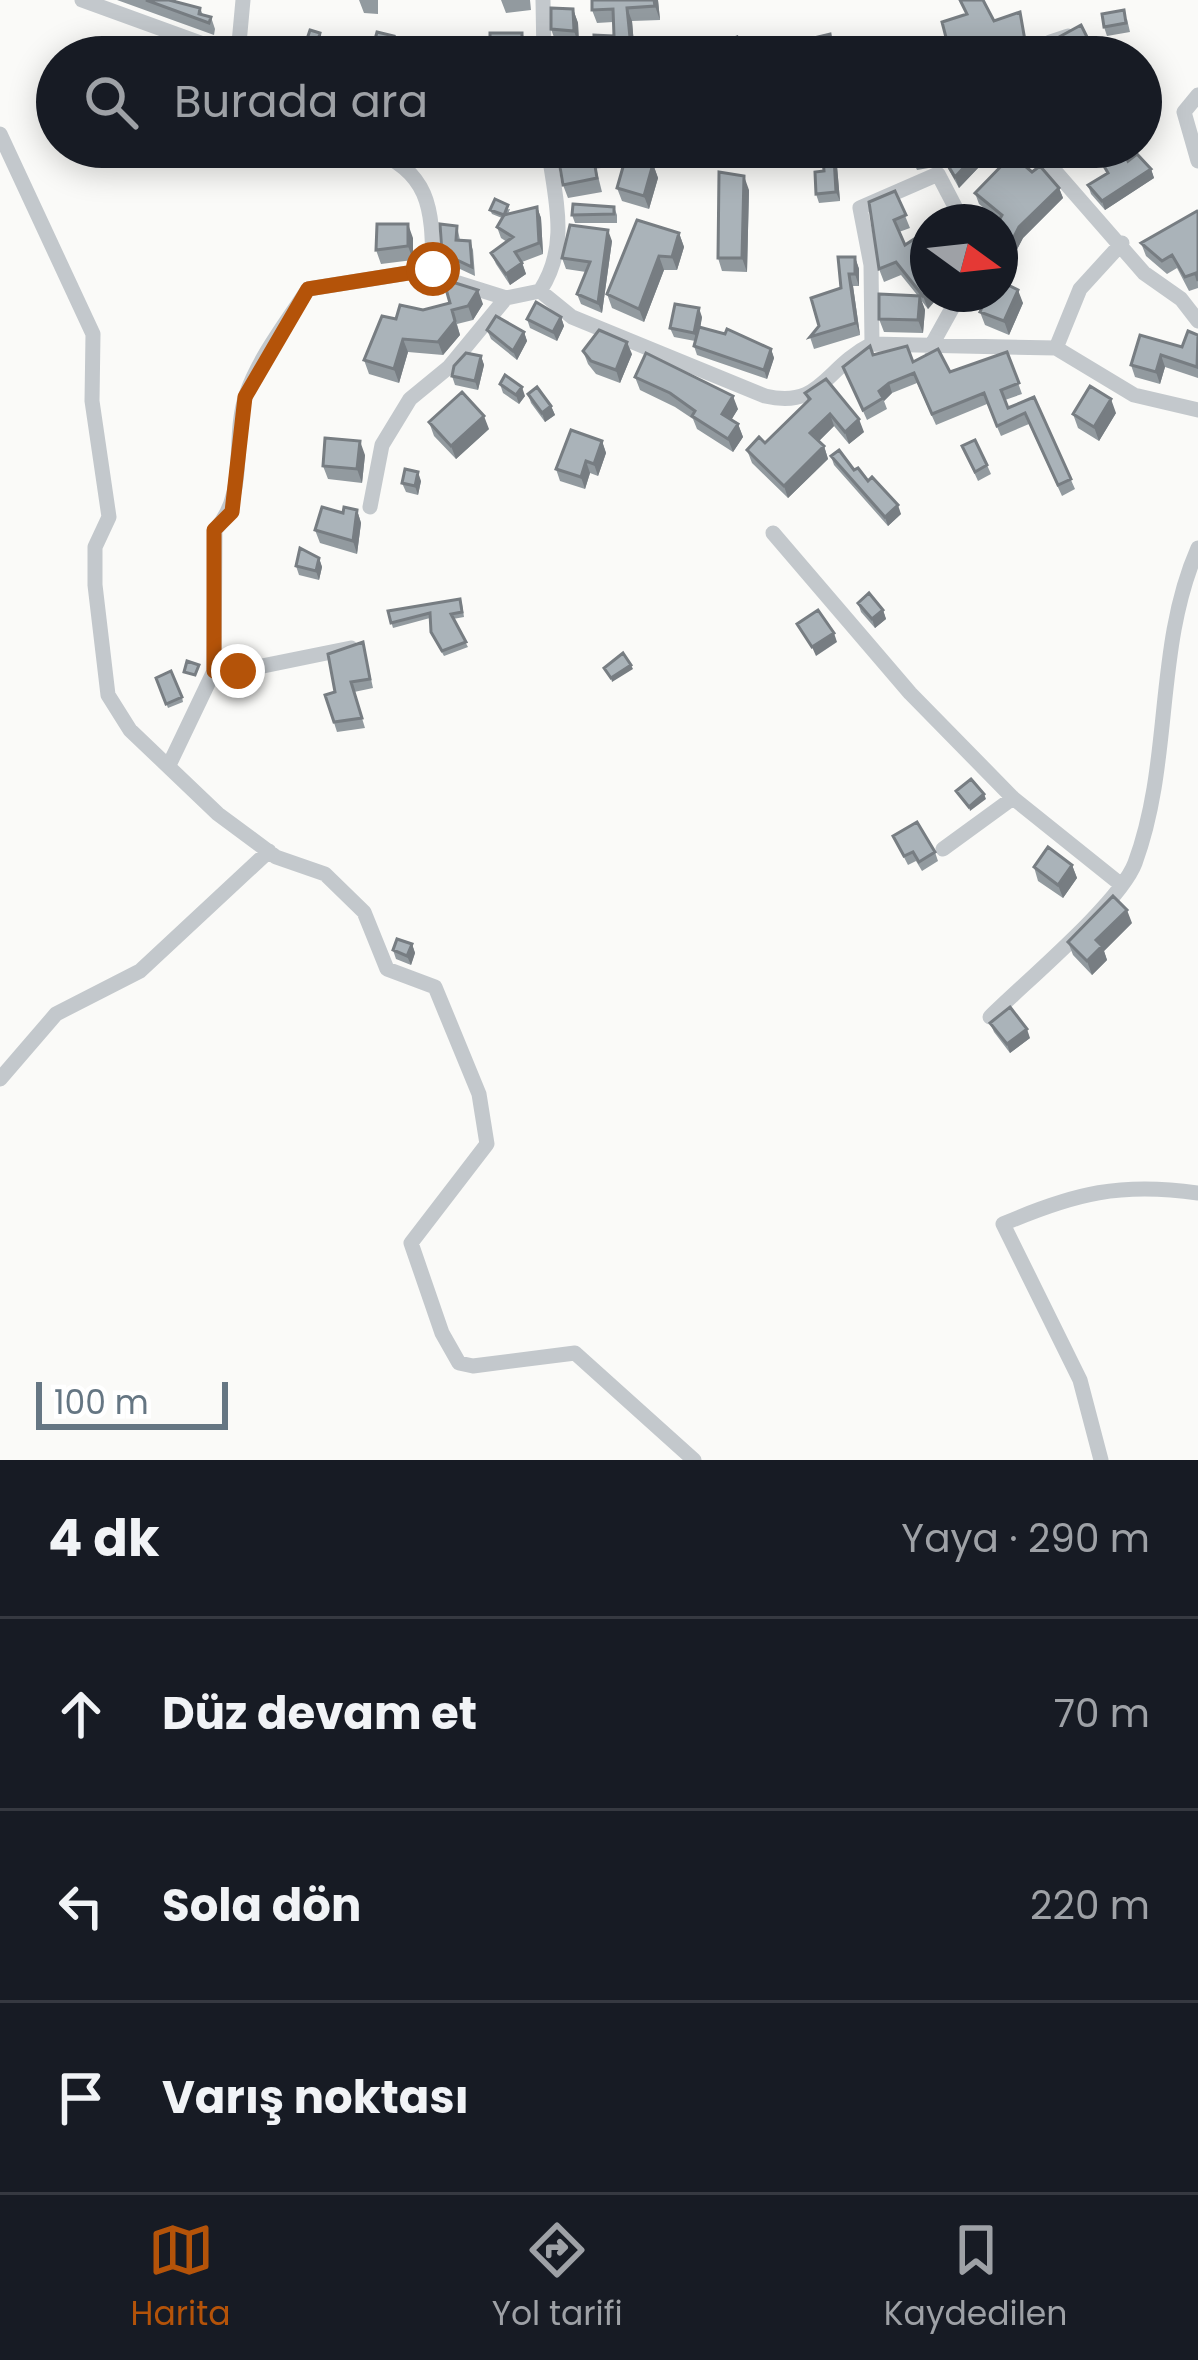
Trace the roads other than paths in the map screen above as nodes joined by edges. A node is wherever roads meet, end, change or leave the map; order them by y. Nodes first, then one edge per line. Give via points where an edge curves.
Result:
1 (82, 0) edge
2 (243, 0) edge
3 (543, 0) edge
4 (183, 36) edge
5 (240, 36) edge
6 (544, 36) edge
7 (1198, 95) edge
8 (0, 134) edge
9 (1198, 161) edge
10 (407, 168) edge
11 (551, 168) edge
12 (565, 168) edge
13 (734, 168) edge
14 (1050, 168) edge
15 (551, 171) junction
16 (732, 177) edge
17 (954, 204) edge
18 (1122, 243) junction
19 (433, 269) junction
20 (539, 291) junction
21 (506, 298) junction
22 (1189, 298) edge
23 (950, 312) edge
24 (1198, 321) edge
25 (872, 344) junction
26 (930, 348) junction
27 (1057, 348) junction
28 (1197, 406) edge
29 (370, 507) dead end
30 (773, 533) dead end
31 (1198, 548) edge
32 (351, 648) edge
33 (214, 671) junction
34 (170, 764) junction
35 (1013, 798) junction
36 (943, 849) dead end
37 (269, 851) junction
38 (1119, 883) junction
39 (990, 1017) edge
40 (0, 1079) edge
41 (1198, 1193) edge
42 (694, 1460) edge
43 (1101, 1460) edge

1 - 4 street
2 - 5 street
3 - 6 street
7 - 9 street via 1184,112
8 - 34 street via 93,334 92,401 109,517 95,547 94,585 108,695 130,730
10 - 19 street via 426,193
11 - 15 street
12 - 15 street
13 - 16 street
14 - 18 street
15 - 20 street via 561,239
17 - 25 street via 938,173 860,208
18 - 22 street via 1144,273
18 - 27 street via 1080,290
19 - 21 street
19 - 33 street via 308,289 270,347 245,397 232,512 214,530
20 - 21 street
20 - 25 street via 606,332 793,402
21 - 29 street via 449,367 410,399 382,445
22 - 24 street
23 - 26 street
25 - 26 street
26 - 27 street
27 - 28 street via 1154,404
30 - 35 street via 910,694
31 - 38 street via 1169,636 1162,742 1134,867
32 - 33 street
33 - 34 street
34 - 37 street
35 - 36 street
35 - 38 street
37 - 40 street via 140,971 56,1014
37 - 42 street via 326,874 364,912 386,969 434,987 467,1061 487,1144 411,1244 459,1364 575,1354
38 - 39 street
41 - 43 street via 1136,1184 1003,1224 1080,1380

